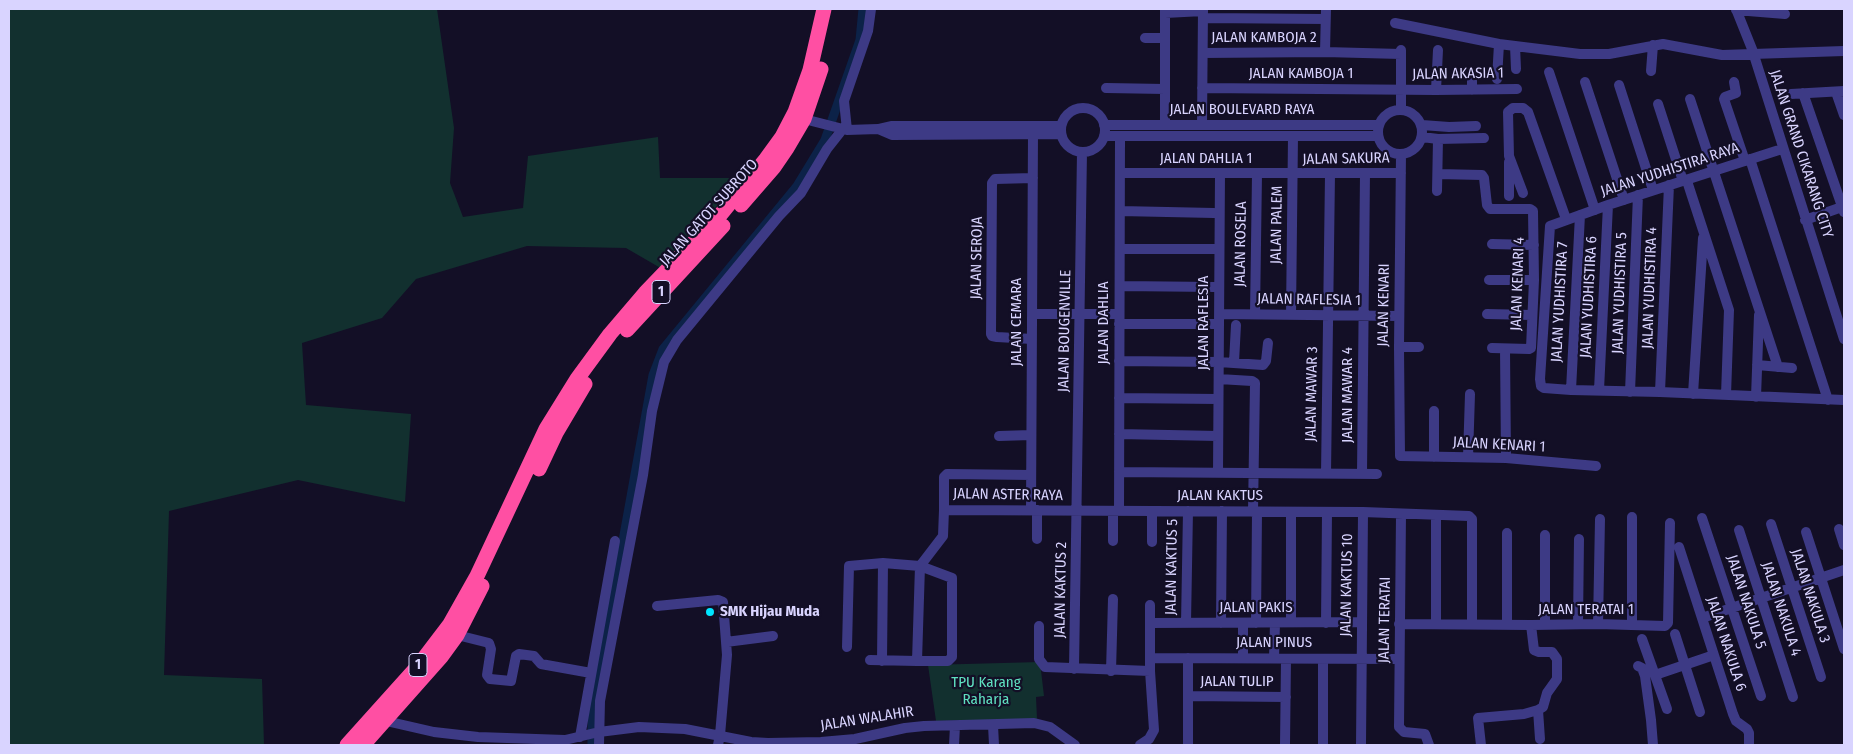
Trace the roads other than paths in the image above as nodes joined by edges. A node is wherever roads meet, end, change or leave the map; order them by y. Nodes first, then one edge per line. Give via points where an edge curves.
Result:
1 (824, 9) edge
2 (835, 9) edge
3 (871, 9) edge
4 (1736, 10) edge
5 (1165, 11) edge
6 (1203, 13) edge
7 (1326, 14) edge
8 (1785, 14) dead end
9 (1395, 23) dead end
10 (1145, 38) dead end
11 (1165, 38) junction
12 (1499, 44) junction
13 (1653, 45) junction
14 (1515, 46) junction
15 (1438, 50) dead end
16 (1844, 51) edge
17 (1325, 52) junction
18 (1752, 52) junction
19 (1202, 53) junction
20 (1516, 69) dead end
21 (1651, 71) dead end
22 (1550, 72) dead end
23 (1472, 77) dead end
24 (1497, 78) dead end
25 (1585, 82) dead end
26 (1734, 82) dead end
27 (1619, 86) dead end
28 (1106, 88) dead end
29 (1202, 88) junction
30 (1166, 89) junction
31 (1518, 89) dead end
32 (1400, 90) junction
33 (1436, 90) junction
34 (1472, 90) junction
35 (1840, 91) edge
36 (1803, 93) junction
37 (1791, 94) dead end
38 (1690, 99) dead end
39 (1658, 104) dead end
40 (1401, 110) junction
41 (1844, 115) edge
42 (804, 119) junction
43 (1104, 125) junction
44 (1166, 125) junction
45 (1202, 125) junction
46 (1422, 125) junction
47 (1476, 126) dead end
48 (878, 129) junction
49 (842, 130) junction
50 (1061, 130) junction
51 (1379, 130) junction
52 (1033, 134) junction
53 (1104, 136) junction
54 (1120, 136) junction
55 (1293, 136) junction
56 (1422, 137) junction
57 (1484, 138) dead end
58 (1438, 139) junction
59 (1782, 149) junction
60 (1082, 152) junction
61 (1401, 154) junction
62 (1509, 156) junction
63 (1748, 160) junction
64 (1714, 171) junction
65 (1120, 173) junction
66 (1365, 173) junction
67 (1401, 173) junction
68 (1220, 174) junction
69 (1257, 174) junction
70 (1292, 174) junction
71 (1330, 174) junction
72 (1438, 174) junction
73 (1033, 178) junction
74 (1685, 181) junction
75 (1669, 184) junction
76 (1653, 190) junction
77 (1437, 191) dead end
78 (1523, 193) dead end
79 (1509, 196) dead end
80 (1638, 196) junction
81 (1624, 200) junction
82 (1608, 205) junction
83 (1595, 210) junction
84 (1843, 210) edge
85 (1120, 211) junction
86 (1214, 213) dead end
87 (1580, 215) junction
88 (1566, 219) junction
89 (1805, 220) junction
90 (1703, 231) junction
91 (1492, 244) dead end
92 (1534, 245) junction
93 (1120, 249) junction
94 (1215, 249) dead end
95 (1489, 280) dead end
96 (1534, 280) junction
97 (1120, 286) junction
98 (1215, 287) dead end
99 (1759, 308) junction
100 (1032, 314) junction
101 (1080, 314) junction
102 (1255, 314) junction
103 (1487, 314) dead end
104 (1291, 315) junction
105 (1328, 315) junction
106 (1364, 315) junction
107 (1532, 315) junction
108 (1399, 316) junction
109 (1120, 319) junction
110 (1219, 319) junction
111 (1236, 325) dead end
112 (1032, 339) junction
113 (1844, 339) edge
114 (1268, 343) dead end
115 (1399, 347) junction
116 (1419, 348) dead end
117 (1492, 348) dead end
118 (1505, 349) junction
119 (1119, 361) junction
120 (1219, 362) junction
121 (1234, 362) junction
122 (1757, 365) junction
123 (1778, 367) junction
124 (1792, 368) dead end
125 (1219, 379) junction
126 (1571, 390) junction
127 (1599, 390) junction
128 (1630, 392) junction
129 (1660, 392) junction
130 (1470, 394) dead end
131 (1693, 394) junction
132 (1726, 394) junction
133 (1756, 397) junction
134 (1119, 398) junction
135 (1218, 399) junction
136 (1828, 400) junction
137 (1844, 400) edge
138 (1434, 412) dead end
139 (1119, 434) junction
140 (1031, 435) junction
141 (1000, 436) dead end
142 (1218, 436) junction
143 (1400, 456) joint
144 (1434, 457) junction
145 (1468, 457) junction
146 (1506, 458) junction
147 (1596, 466) dead end
148 (1119, 472) junction
149 (1218, 473) junction
150 (1254, 473) junction
151 (1326, 474) junction
152 (1362, 474) junction
153 (1377, 474) dead end
154 (1031, 475) junction
155 (944, 510) junction
156 (1034, 510) junction
157 (1077, 511) junction
158 (1116, 511) junction
159 (1152, 511) junction
160 (1188, 511) junction
161 (1222, 511) junction
162 (1255, 512) junction
163 (1291, 512) junction
164 (1327, 512) junction
165 (1363, 512) junction
166 (1401, 514) junction
167 (1436, 516) junction
168 (1632, 517) dead end
169 (1702, 518) dead end
170 (1600, 519) dead end
171 (1670, 523) dead end
172 (1770, 524) dead end
173 (1839, 529) dead end
174 (1740, 530) dead end
175 (1806, 532) dead end
176 (1507, 533) dead end
177 (1545, 535) dead end
178 (1038, 539) dead end
179 (1579, 539) dead end
180 (615, 540) dead end
181 (1113, 541) dead end
182 (1152, 542) dead end
183 (1844, 545) edge
184 (1679, 547) dead end
185 (883, 563) junction
186 (920, 566) junction
187 (1844, 570) edge
188 (481, 578) junction
189 (1820, 578) junction
190 (1791, 588) junction
191 (1762, 597) junction
192 (1113, 599) dead end
193 (1150, 605) dead end
194 (658, 606) dead end
195 (1733, 607) junction
196 (1702, 618) junction
197 (1275, 622) junction
198 (1291, 622) junction
199 (1326, 622) junction
200 (1362, 622) junction
201 (1150, 623) junction
202 (1186, 623) junction
203 (1222, 623) junction
204 (1243, 623) junction
205 (1256, 623) junction
206 (1399, 624) junction
207 (1436, 624) junction
208 (1472, 624) junction
209 (1507, 624) junction
210 (1545, 624) junction
211 (1578, 624) junction
212 (1598, 624) junction
213 (1531, 625) junction
214 (1632, 625) junction
215 (1039, 626) dead end
216 (1674, 634) dead end
217 (457, 635) junction
218 (773, 636) dead end
219 (1642, 639) dead end
220 (726, 642) junction
221 (847, 647) dead end
222 (1844, 649) edge
223 (1714, 655) junction
224 (1150, 658) junction
225 (1188, 658) junction
226 (1242, 658) junction
227 (1274, 658) junction
228 (1286, 658) junction
229 (1323, 659) junction
230 (1362, 659) junction
231 (1399, 659) junction
232 (870, 660) dead end
233 (600, 661) junction
234 (882, 661) junction
235 (917, 661) junction
236 (1685, 665) junction
237 (1638, 666) dead end
238 (1074, 669) junction
239 (1111, 671) junction
240 (1150, 671) junction
241 (591, 673) junction
242 (1655, 675) junction
243 (1821, 677) dead end
244 (1189, 696) junction
245 (1761, 696) dead end
246 (1286, 697) junction
247 (1793, 697) dead end
248 (593, 700) junction
249 (1667, 709) dead end
250 (1538, 710) junction
251 (1700, 712) dead end
252 (386, 721) junction
253 (993, 725) junction
254 (955, 726) junction
255 (588, 736) edge
256 (1540, 739) dead end
257 (719, 740) edge
258 (478, 741) edge
259 (1146, 743) edge
260 (768, 744) edge
261 (821, 744) edge
262 (347, 745) edge
263 (363, 745) edge
264 (599, 745) edge
265 (954, 745) edge
266 (994, 745) edge
267 (1075, 745) edge
268 (1188, 745) edge
269 (1285, 745) edge
270 (1323, 745) edge
271 (1360, 745) edge
272 (1429, 745) edge
273 (1480, 745) edge
274 (1652, 745) edge
275 (1749, 745) edge

1 - 188 highway, JALAN GATOT SUBROTO / 1 via 810,70 782,137 721,214 610,334 577,379 546,428
2 - 42 highway, JALAN GATOT SUBROTO / 1
3 - 49 street via 868,31 844,101
4 - 8 street
4 - 18 street, JALAN GRAND CIKARANG CITY
5 - 6 street
5 - 11 street
6 - 7 street
6 - 19 street
7 - 17 street
9 - 12 street
10 - 11 street
11 - 30 street
12 - 14 street
12 - 24 street
13 - 14 street via 1609,54
13 - 18 street via 1671,45 1722,55
13 - 21 street
14 - 20 street
15 - 33 street
16 - 18 street
17 - 19 street, JALAN KAMBOJA 2
17 - 32 street, JALAN KAMBOJA 2 via 1401,52
18 - 59 street, JALAN GRAND CIKARANG CITY
19 - 29 street
22 - 83 street
23 - 34 street
25 - 81 street
26 - 63 street via 1736,93 1724,100
27 - 76 street
28 - 30 street
29 - 32 street, JALAN KAMBOJA 1
29 - 45 street
30 - 44 street
31 - 34 street, JALAN AKASIA 1
32 - 33 street, JALAN AKASIA 1
32 - 40 street
33 - 34 street, JALAN AKASIA 1
35 - 36 street
35 - 41 street
36 - 37 street
36 - 84 street
38 - 64 street
39 - 74 street
40 - 46 street via 1410,112
40 - 51 street via 1392,111 1384,117
42 - 49 street
42 - 188 highway, JALAN GATOT SUBROTO / 1 via 774,167 622,335 588,379 556,433
43 - 44 street, JALAN BOULEVARD RAYA
43 - 50 street via 1100,116 1082,108 1065,116
43 - 53 street
44 - 45 street, JALAN BOULEVARD RAYA
45 - 51 street, JALAN BOULEVARD RAYA
46 - 47 street
46 - 56 street
48 - 49 street
48 - 50 street via 891,126
48 - 52 street via 892,134
49 - 233 street via 827,148 801,193 677,340 664,362
50 - 52 street
50 - 60 street via 1065,143
51 - 55 street, JALAN BOULEVARD RAYA
51 - 61 street via 1382,146
52 - 73 street, JALAN CEMARA
53 - 54 street, JALAN BOULEVARD RAYA
53 - 60 street via 1099,145
54 - 55 street, JALAN BOULEVARD RAYA
54 - 65 street, JALAN DAHLIA
55 - 70 street, JALAN PALEM
56 - 58 street
56 - 61 street via 1418,146
57 - 58 street
58 - 72 street
59 - 63 street, JALAN YUDHISTIRA RAYA
59 - 89 street, JALAN GRAND CIKARANG CITY
60 - 101 street, JALAN BOUGENVILLE
61 - 67 street, JALAN KENARI
62 - 78 street, JALAN YUDHISTIRA 7
62 - 79 street
62 - 88 street, JALAN YUDHISTIRA 7 via 1508,112 1513,108 1523,108 1528,112
63 - 64 street, JALAN YUDHISTIRA RAYA
63 - 136 street
64 - 74 street, JALAN YUDHISTIRA RAYA
64 - 99 street
65 - 68 street, JALAN DAHLIA 1
65 - 85 street, JALAN DAHLIA
66 - 67 street, JALAN SAKURA
66 - 71 street, JALAN SAKURA
66 - 106 street, JALAN MAWAR 4
67 - 108 street, JALAN KENARI
68 - 69 street, JALAN DAHLIA 1
68 - 110 street, JALAN RAFLESIA
69 - 70 street, JALAN DAHLIA 1
69 - 102 street, JALAN ROSELA
70 - 71 street, JALAN SAKURA
70 - 104 street, JALAN PALEM
71 - 105 street, JALAN MAWAR 3
72 - 77 street
72 - 92 street, JALAN KENARI 4 via 1482,175 1490,209 1532,209
73 - 100 street, JALAN CEMARA
73 - 112 street, JALAN SEROJA via 995,180 992,183 991,334
74 - 75 street, JALAN YUDHISTIRA RAYA
74 - 90 street
75 - 76 street, JALAN YUDHISTIRA RAYA
75 - 129 street, JALAN YUDHISTIRA 4
76 - 80 street, JALAN YUDHISTIRA RAYA
80 - 81 street, JALAN YUDHISTIRA RAYA
80 - 128 street, JALAN YUDHISTIRA 5
81 - 82 street, JALAN YUDHISTIRA RAYA
82 - 83 street, JALAN YUDHISTIRA RAYA
82 - 127 street, JALAN YUDHISTIRA 6
83 - 87 street, JALAN YUDHISTIRA RAYA
84 - 89 street
85 - 86 street
85 - 93 street, JALAN DAHLIA
87 - 88 street, JALAN YUDHISTIRA RAYA
87 - 126 street, JALAN YUDHISTIRA 7
88 - 126 street via 1549,227 1540,379 1544,388
89 - 113 street, JALAN GRAND CIKARANG CITY
90 - 131 street
90 - 132 street via 1729,310
91 - 92 street
92 - 96 street, JALAN KENARI 4
93 - 94 street
93 - 97 street, JALAN DAHLIA
95 - 96 street
96 - 107 street, JALAN KENARI 4
97 - 98 street
97 - 109 street, JALAN DAHLIA
99 - 122 street
99 - 123 street
100 - 101 street, JALAN RAFLESIA 1
100 - 112 street, JALAN CEMARA
101 - 109 street, JALAN RAFLESIA 1
101 - 157 street, JALAN BOUGENVILLE
102 - 104 street, JALAN RAFLESIA 1
102 - 110 street, JALAN RAFLESIA 1
103 - 107 street
104 - 105 street, JALAN RAFLESIA 1
105 - 106 street, JALAN RAFLESIA 1
105 - 151 street, JALAN MAWAR 3
106 - 108 street, JALAN RAFLESIA 1
106 - 152 street, JALAN MAWAR 4
107 - 118 street, JALAN KENARI 4 via 1531,348
108 - 115 street, JALAN KENARI
109 - 110 street, JALAN RAFLESIA 1
109 - 119 street, JALAN DAHLIA
110 - 120 street, JALAN RAFLESIA
111 - 121 street
112 - 140 street, JALAN CEMARA
114 - 121 street via 1264,364
115 - 116 street
115 - 143 street, JALAN KENARI
117 - 118 street
118 - 146 street, JALAN KENARI 4
119 - 120 street
119 - 134 street, JALAN DAHLIA
120 - 121 street
120 - 125 street, JALAN RAFLESIA
122 - 123 street
122 - 133 street
123 - 124 street
125 - 135 street, JALAN RAFLESIA
125 - 150 street via 1255,383
126 - 127 street
127 - 128 street
128 - 129 street
129 - 131 street
130 - 145 street
131 - 132 street
132 - 133 street
133 - 136 street
134 - 135 street
134 - 139 street, JALAN DAHLIA
135 - 142 street, JALAN RAFLESIA
136 - 137 street
138 - 144 street
139 - 142 street
139 - 148 street, JALAN DAHLIA
140 - 141 street
140 - 154 street, JALAN CEMARA
142 - 149 street, JALAN RAFLESIA
143 - 144 street, JALAN KENARI 1
144 - 145 street, JALAN KENARI 1
145 - 146 street, JALAN KENARI 1
146 - 147 street, JALAN KENARI 1
148 - 149 street
148 - 158 street, JALAN DAHLIA
149 - 150 street
150 - 151 street
150 - 162 street
151 - 152 street
152 - 153 street
154 - 155 street via 947,474 944,477
154 - 156 street, JALAN CEMARA
155 - 156 street, JALAN ASTER RAYA
155 - 186 street, JALAN ASTER RAYA via 943,536
156 - 157 street, JALAN ASTER RAYA
156 - 178 street, JALAN CEMARA
157 - 158 street, JALAN KAKTUS
157 - 238 street, JALAN KAKTUS 2
158 - 159 street, JALAN KAKTUS
158 - 181 street, JALAN DAHLIA
159 - 160 street, JALAN KAKTUS
159 - 182 street
160 - 161 street, JALAN KAKTUS
160 - 202 street, JALAN KAKTUS 5
161 - 162 street, JALAN KAKTUS
161 - 203 street
162 - 163 street, JALAN KAKTUS
162 - 205 street
163 - 164 street, JALAN KAKTUS
163 - 198 street
164 - 165 street, JALAN KAKTUS
164 - 199 street
165 - 166 street, JALAN KAKTUS
165 - 200 street, JALAN KAKTUS 10
166 - 167 street, JALAN KAKTUS
166 - 206 street, JALAN TERATAI
167 - 207 street
167 - 208 street, JALAN KAKTUS via 1469,516 1472,519
168 - 214 street
169 - 195 street, JALAN NAKULA 5
170 - 212 street
171 - 214 street, JALAN TERATAI 1 via 1668,623 1665,626
172 - 190 street, JALAN NAKULA 3
173 - 183 street
174 - 191 street, JALAN NAKULA 4
175 - 189 street
176 - 209 street
177 - 210 street
179 - 211 street
180 - 233 street
184 - 196 street, JALAN NAKULA 6
185 - 186 street
185 - 221 street via 850,565 848,568
185 - 234 street
186 - 235 street
186 - 235 street via 952,578 952,657 948,661
187 - 189 street
188 - 217 highway, 1
188 - 262 highway, 1 via 439,640
189 - 190 street
189 - 222 street
190 - 191 street
190 - 243 street, JALAN NAKULA 3
191 - 195 street
191 - 247 street, JALAN NAKULA 4
192 - 239 street
193 - 201 street
194 - 220 street via 722,601
195 - 196 street
195 - 245 street, JALAN NAKULA 5
196 - 223 street, JALAN NAKULA 6
197 - 198 street, JALAN PAKIS
197 - 205 street, JALAN PAKIS
197 - 227 street
198 - 199 street, JALAN PAKIS
199 - 200 street, JALAN PAKIS
200 - 230 street, JALAN KAKTUS 10
201 - 202 street, JALAN PAKIS
201 - 224 street
202 - 203 street, JALAN PAKIS
203 - 204 street, JALAN PAKIS
204 - 205 street, JALAN PAKIS
204 - 226 street
206 - 207 street, JALAN TERATAI 1
206 - 231 street, JALAN TERATAI
207 - 208 street, JALAN TERATAI 1
208 - 209 street, JALAN TERATAI 1
209 - 213 street, JALAN TERATAI 1
210 - 211 street, JALAN TERATAI 1
210 - 213 street, JALAN TERATAI 1
211 - 212 street, JALAN TERATAI 1
212 - 214 street, JALAN TERATAI 1
213 - 250 street via 1534,650 1552,652 1558,675 1546,693 1543,707
215 - 238 street via 1039,659 1045,667
216 - 236 street
217 - 241 street via 489,643 487,675 490,679 511,681 519,654 534,656 541,664
217 - 252 highway, 1
218 - 220 street
219 - 242 street
220 - 257 street
223 - 236 street
223 - 275 street, JALAN NAKULA 6 via 1736,721 1747,729
224 - 225 street, JALAN PINUS
224 - 240 street
225 - 226 street, JALAN PINUS
225 - 244 street
226 - 227 street, JALAN PINUS
227 - 228 street, JALAN PINUS
228 - 229 street, JALAN PINUS
228 - 246 street
229 - 230 street, JALAN PINUS
229 - 270 street
230 - 231 street, JALAN PINUS
230 - 271 street, JALAN KAKTUS 10
231 - 272 street, JALAN TERATAI via 1399,727 1404,732 1425,734
232 - 234 street
233 - 241 street
233 - 248 street
234 - 235 street
236 - 242 street
236 - 251 street
237 - 274 street via 1645,676
238 - 239 street
239 - 240 street
240 - 259 street via 1154,730
241 - 248 street
242 - 249 street
244 - 246 street, JALAN TULIP
244 - 268 street
246 - 269 street
248 - 255 street
248 - 255 street
250 - 256 street
250 - 273 street via 1478,718
252 - 258 street, JALAN WALAHIR
252 - 263 highway, 1
253 - 254 street, JALAN WALAHIR
253 - 266 street
253 - 267 street, JALAN WALAHIR via 1042,724
254 - 261 street, JALAN WALAHIR via 905,728
254 - 265 street
255 - 257 street, JALAN WALAHIR via 639,727 685,729
255 - 258 street, JALAN WALAHIR via 565,740
255 - 264 street
257 - 260 street, JALAN WALAHIR
260 - 261 street, JALAN WALAHIR

